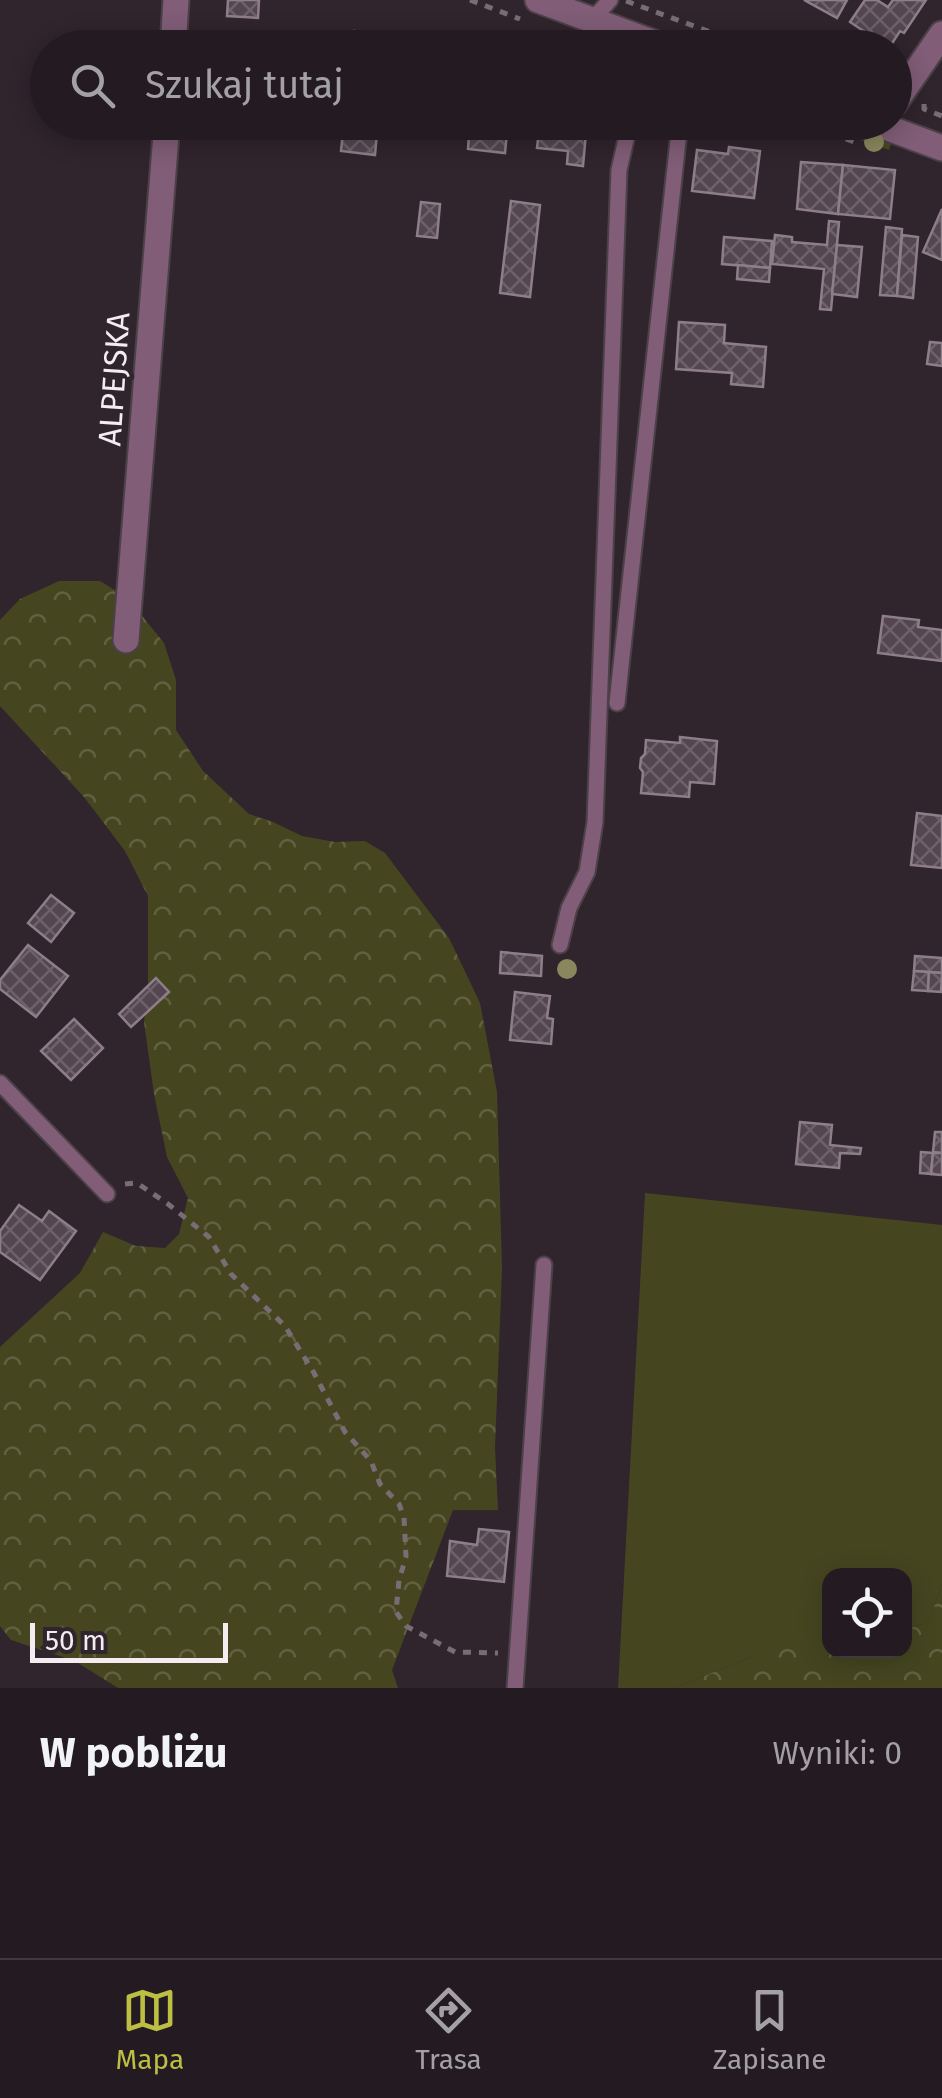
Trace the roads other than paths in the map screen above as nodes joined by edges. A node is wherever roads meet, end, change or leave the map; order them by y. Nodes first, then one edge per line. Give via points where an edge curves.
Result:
1 (176, 0) edge
2 (538, 0) edge
3 (610, 0) edge
4 (592, 20) junction
5 (174, 30) edge
6 (619, 30) edge
7 (942, 34) edge
8 (912, 76) edge
9 (912, 134) edge
10 (166, 140) edge
11 (626, 140) edge
12 (678, 140) edge
13 (942, 148) edge
14 (126, 640) dead end
15 (617, 703) dead end
16 (560, 946) dead end
17 (0, 1083) edge
18 (102, 1189) road end
19 (544, 1265) dead end
20 (515, 1688) edge

1 - 5 street
2 - 4 street
3 - 4 lane
4 - 6 street
7 - 8 street
9 - 13 street
10 - 14 street, ALPEJSKA
11 - 16 lane via 619,170 595,822 588,872 568,908
12 - 15 lane
17 - 18 lane
19 - 20 lane

